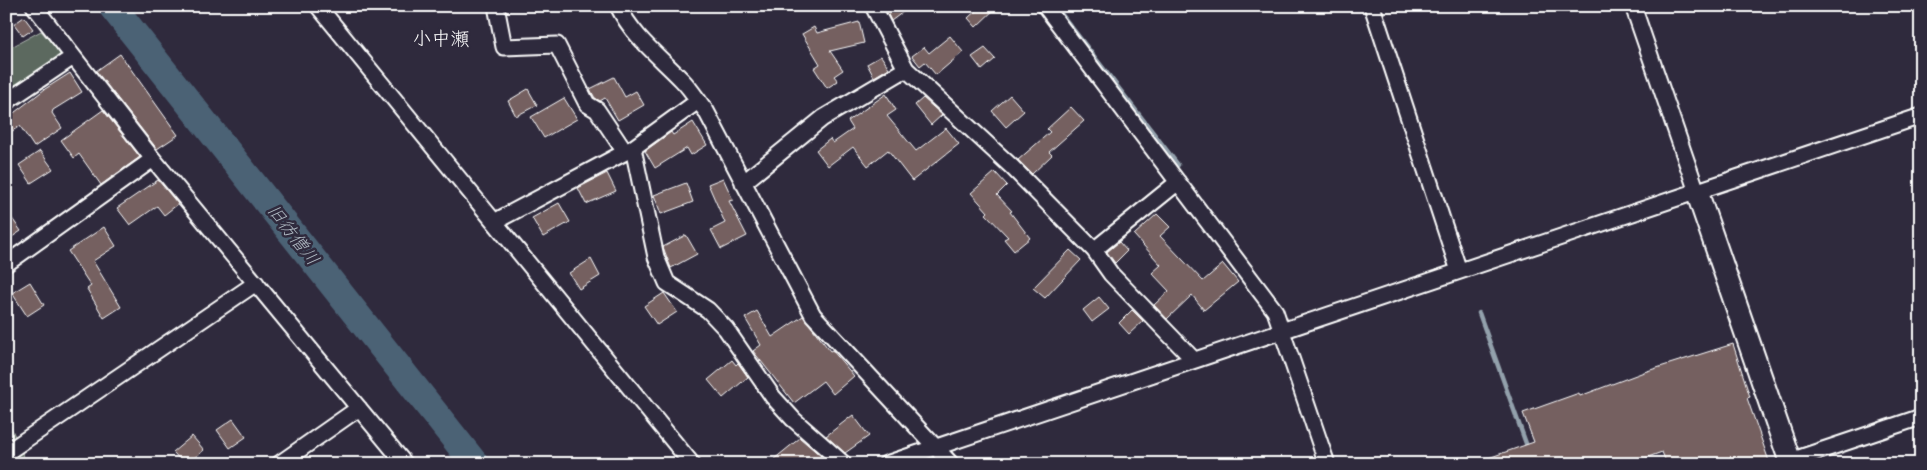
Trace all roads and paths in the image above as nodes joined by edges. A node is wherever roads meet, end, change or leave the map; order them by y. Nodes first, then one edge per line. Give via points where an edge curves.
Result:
1 (34, 6) edge
2 (318, 6) edge
3 (496, 6) edge
4 (618, 6) edge
5 (873, 6) edge
6 (1045, 6) edge
7 (1372, 6) edge
8 (1633, 6) edge
9 (73, 57) junction
10 (906, 69) junction
11 (6, 102) edge
12 (698, 102) junction
13 (1921, 116) edge
14 (629, 150) junction
15 (153, 159) junction
16 (1178, 182) junction
17 (743, 183) junction
18 (1697, 192) junction
19 (496, 222) junction
20 (1094, 250) junction
21 (6, 264) edge
22 (1459, 271) junction
23 (256, 284) junction
24 (1282, 329) junction
25 (1193, 359) junction
26 (360, 408) junction
27 (1921, 417) edge
28 (937, 447) junction
29 (6, 453) edge
30 (1790, 462) edge
31 (279, 464) edge
32 (405, 464) edge
33 (692, 464) edge
34 (844, 464) edge
35 (886, 464) edge
36 (951, 464) edge
37 (1327, 464) edge

1 - 9 street
2 - 19 street
3 - 14 street via 504,47 557,46 587,104 598,110
4 - 12 street via 625,21 648,49 684,81
5 - 10 street
6 - 16 street
7 - 22 street
8 - 18 street
9 - 11 street
9 - 15 street
10 - 17 street via 823,118
10 - 20 street via 1012,167
12 - 14 street
12 - 17 street
13 - 18 street
14 - 19 street
14 - 34 street via 656,257 667,283 708,310 726,329 773,398
15 - 21 street
15 - 23 street
16 - 20 street
16 - 24 street via 1275,311
17 - 28 street via 813,315
18 - 22 street
18 - 30 street
19 - 33 street
20 - 25 street via 1111,274
22 - 24 street
23 - 26 street
23 - 29 street
24 - 25 street
24 - 37 street
25 - 28 street
26 - 31 street
26 - 32 street
27 - 30 street
28 - 35 street
28 - 36 street

